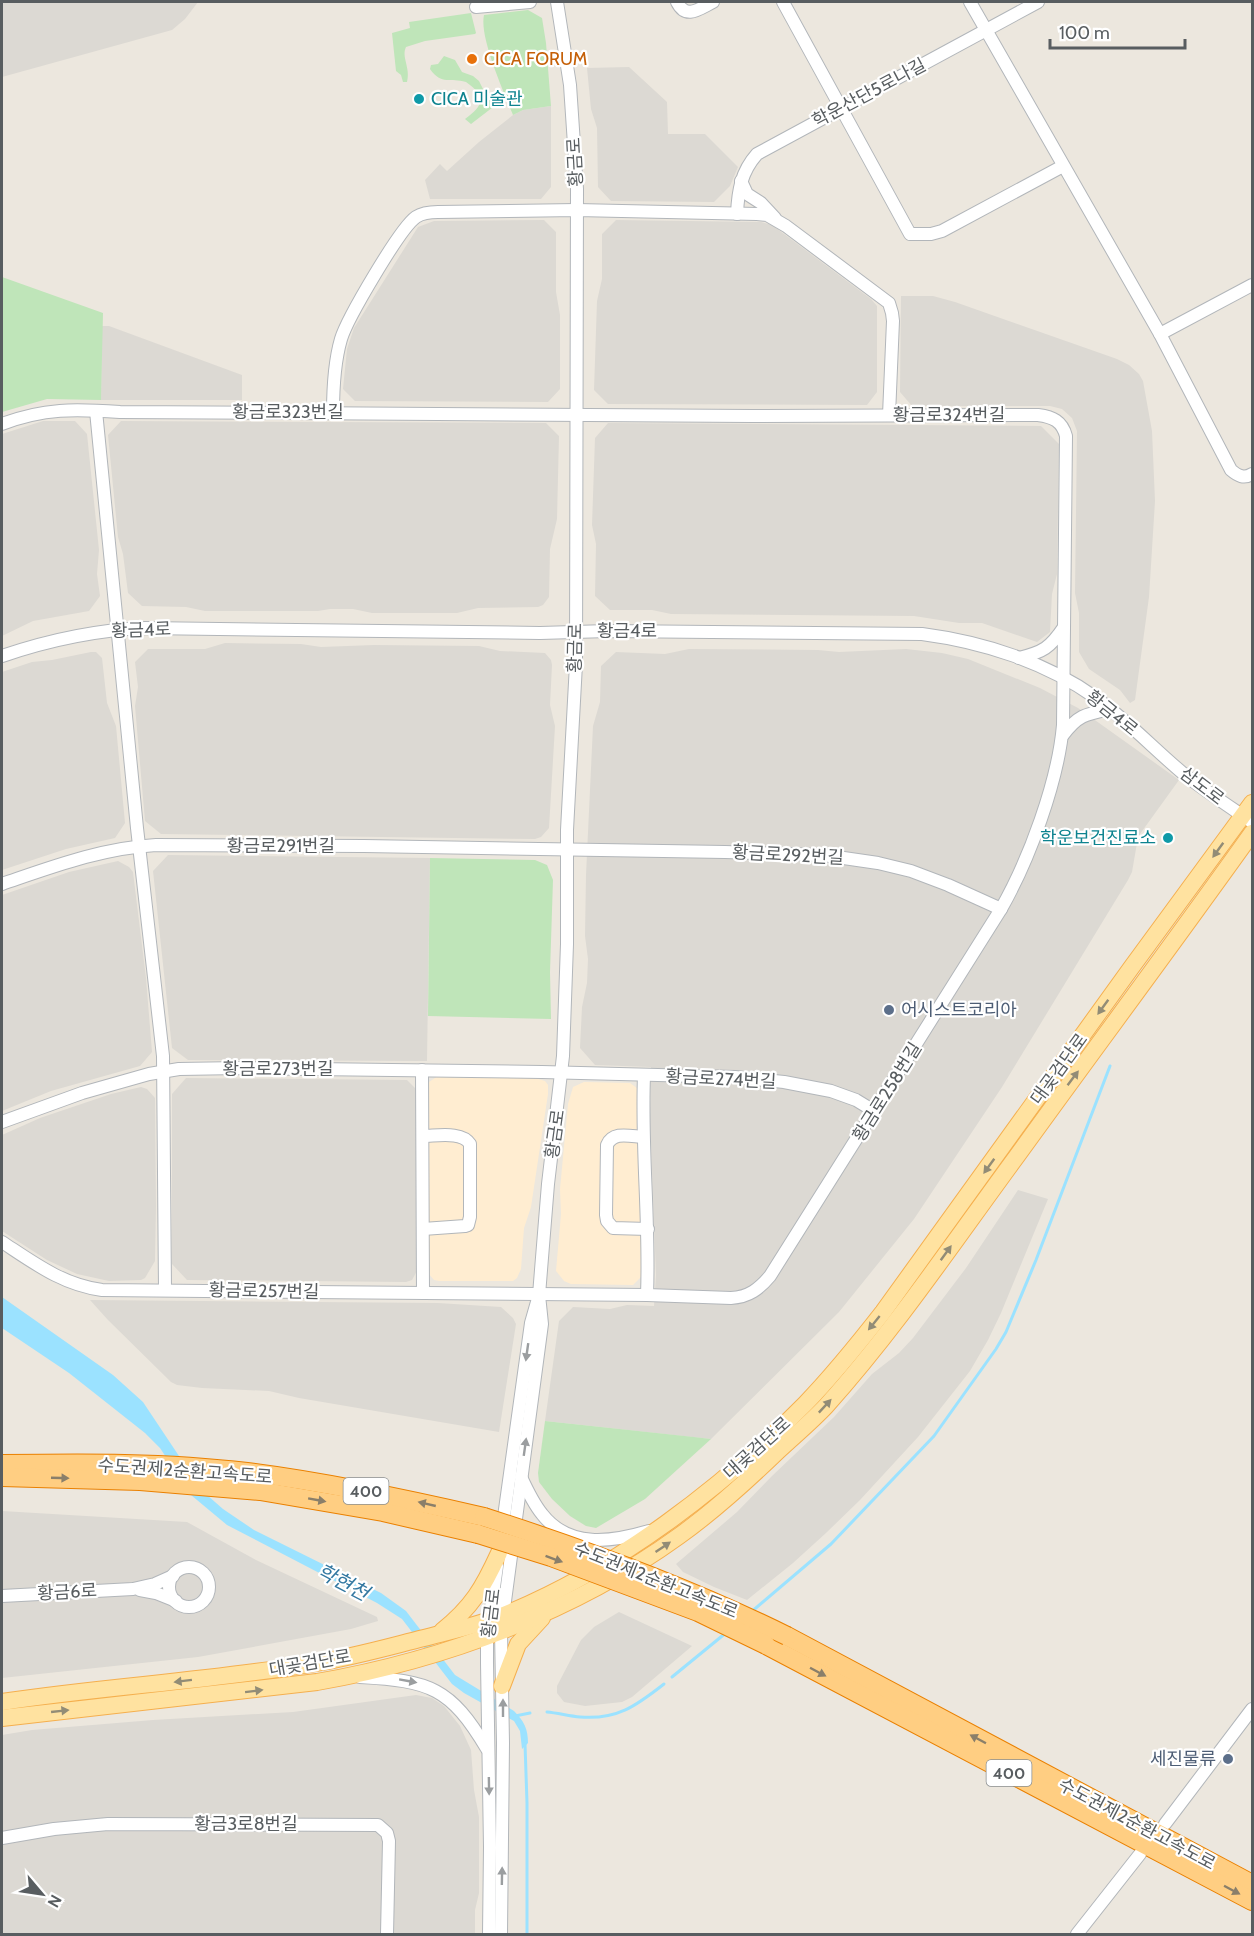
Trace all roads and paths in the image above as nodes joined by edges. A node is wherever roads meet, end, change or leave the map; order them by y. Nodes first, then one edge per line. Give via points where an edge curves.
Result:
1 (530, 2) edge
2 (557, 2) edge
3 (676, 2) edge
4 (713, 2) edge
5 (783, 2) edge
6 (970, 2) edge
7 (1038, 2) edge
8 (476, 7) dead end
9 (985, 30) junction
10 (840, 108) junction
11 (1063, 166) junction
12 (740, 187) junction
13 (577, 210) junction
14 (718, 213) junction
15 (737, 214) junction
16 (776, 219) junction
17 (1252, 285) edge
18 (1160, 334) junction
19 (96, 411) junction
20 (333, 412) junction
21 (578, 415) junction
22 (889, 415) junction
23 (2, 424) edge
24 (1252, 474) edge
25 (1064, 627) junction
26 (119, 629) junction
27 (576, 631) junction
28 (2, 656) edge
29 (1019, 657) junction
30 (1065, 679) junction
31 (1110, 709) junction
32 (1062, 736) junction
33 (1153, 747) joint
34 (1249, 814) edge
35 (1252, 833) edge
36 (140, 846) junction
37 (567, 849) junction
38 (2, 884) edge
39 (1001, 909) junction
40 (423, 1070) junction
41 (164, 1071) junction
42 (562, 1073) junction
43 (644, 1076) junction
44 (874, 1111) junction
45 (2, 1122) edge
46 (423, 1136) junction
47 (643, 1137) junction
48 (423, 1228) junction
49 (648, 1228) junction
50 (2, 1242) edge
51 (165, 1290) junction
52 (423, 1293) junction
53 (539, 1295) junction
54 (647, 1295) junction
55 (2, 1464) edge
56 (139, 1473) junction
57 (2, 1477) edge
58 (521, 1478) junction
59 (481, 1526) junction
60 (659, 1528) junction
61 (499, 1553) junction
62 (173, 1576) junction
63 (133, 1589) junction
64 (2, 1596) edge
65 (176, 1601) junction
66 (554, 1608) junction
67 (495, 1626) junction
68 (444, 1631) junction
69 (504, 1675) junction
70 (350, 1677) junction
71 (2, 1702) edge
72 (1252, 1709) edge
73 (2, 1718) edge
74 (489, 1753) junction
75 (1165, 1824) dead end
76 (2, 1838) edge
77 (1140, 1854) dead end
78 (1252, 1884) edge
79 (1252, 1901) edge
80 (387, 1935) edge
81 (489, 1935) edge
82 (501, 1935) edge
83 (1077, 1935) edge

1 - 8 street
2 - 13 street, 황금로 via 570,85
3 - 4 street via 689,13
5 - 10 street
6 - 9 street
7 - 9 street, 학운산단5로나길
9 - 10 street, 학운산단5로나길
9 - 11 street
10 - 11 street via 910,234 942,231
10 - 12 street, 학운산단5로나길 via 757,154 745,170
11 - 18 street
12 - 14 street
12 - 15 street, 학운산단5로나길
12 - 16 street
13 - 14 street
13 - 20 street via 438,212 414,218 398,238 344,331 335,368
13 - 21 street, 황금로
14 - 15 street
15 - 16 street
16 - 22 street via 889,303
17 - 18 street
18 - 24 street via 1230,470 1242,477
19 - 20 street, 황금로323번길
19 - 23 street, 황금로323번길 via 51,411
19 - 26 street
20 - 21 street, 황금로323번길
21 - 22 street, 황금로324번길
21 - 27 street, 황금로
22 - 25 street, 황금로324번길 via 1038,415 1053,418 1062,426 1066,436
25 - 29 street via 1047,649
25 - 30 street, 황금로324번길
26 - 27 street, 황금4로
26 - 28 street, 황금4로 via 74,635
26 - 36 street
27 - 29 street, 황금4로 via 912,633 965,641
27 - 37 street, 황금로
29 - 30 street, 황금4로
30 - 31 street, 황금4로
30 - 32 street, 황금로258번길
31 - 32 street via 1076,718
31 - 33 street, 황금4로
32 - 39 street, 황금로258번길 via 1044,807 1020,872
33 - 34 street, 삼도로 via 1186,776
34 -> 60 main road, 대곶검단로 via 846,1358 770,1437 714,1487
66 -> 35 main road, 대곶검단로 via 640,1563 680,1535 759,1469 824,1407 914,1297
36 - 37 street, 황금로291번길
36 - 38 street, 황금로291번길 via 91,855
36 - 41 street
37 - 39 street, 황금로292번길 via 847,858 930,877
37 - 42 street, 황금로
39 - 44 street, 황금로258번길
40 - 41 street, 황금로273번길
40 - 42 street, 황금로273번길
40 - 46 street
41 - 45 street, 황금로273번길 via 120,1081
41 - 51 street
42 - 43 street, 황금로274번길
42 - 53 street, 황금로
43 - 44 street, 황금로274번길 via 783,1082 844,1095
43 - 47 street
44 - 54 street, 황금로258번길 via 760,1287 742,1298
46 - 48 street
46 - 48 street via 461,1136 470,1144 468,1225
47 - 49 street
47 - 49 street via 610,1138 606,1215 613,1228
48 - 52 street
49 - 54 street
50 - 51 street, 황금로257번길 via 48,1272 81,1286
51 - 52 street, 황금로257번길
52 - 53 street, 황금로257번길
53 - 54 street, 황금로258번길
58 -> 53 street, 황금로 via 542,1324
53 -> 61 street, 황금로 via 531,1323
55 - 56 highway, 수도권제2순환고속도로 / 400
57 -> 56 highway, 수도권제2순환고속도로 / 400
56 -> 59 highway, 수도권제2순환고속도로 / 400
59 -> 56 highway, 수도권제2순환고속도로 / 400 via 384,1494 246,1472
58 - 60 street via 541,1514 568,1535 602,1541
58 - 67 street, 황금로
78 -> 59 highway, 수도권제2순환고속도로 / 400, bridge via 727,1606 548,1537
59 -> 79 highway, 수도권제2순환고속도로 / 400, bridge via 551,1557 698,1612 766,1645
60 - 67 main road, 대곶검단로
61 - 67 street, 황금로
61 - 68 main road via 480,1592
62 - 63 street
62 - 65 street via 170,1591
62 - 65 street via 192,1567 204,1574 209,1586 200,1604 187,1606
63 - 64 street, 황금6로
63 - 65 street
66 - 67 main road, 대곶검단로
66 - 69 main road via 522,1637
67 - 68 main road, 대곶검단로
67 - 69 street, 황금로
67 - 70 main road, 대곶검단로 via 460,1647
67 - 74 street, 황금로 via 487,1663
68 -> 71 main road, 대곶검단로 via 339,1659 273,1670
82 -> 69 street, 황금로
73 -> 70 main road, 대곶검단로
70 -> 74 street via 404,1680 442,1694 466,1716
72 - 75 street
74 -> 81 street, 황금로
76 - 80 street, 황금3로8번길 via 108,1824 378,1825 389,1841
77 - 83 street

